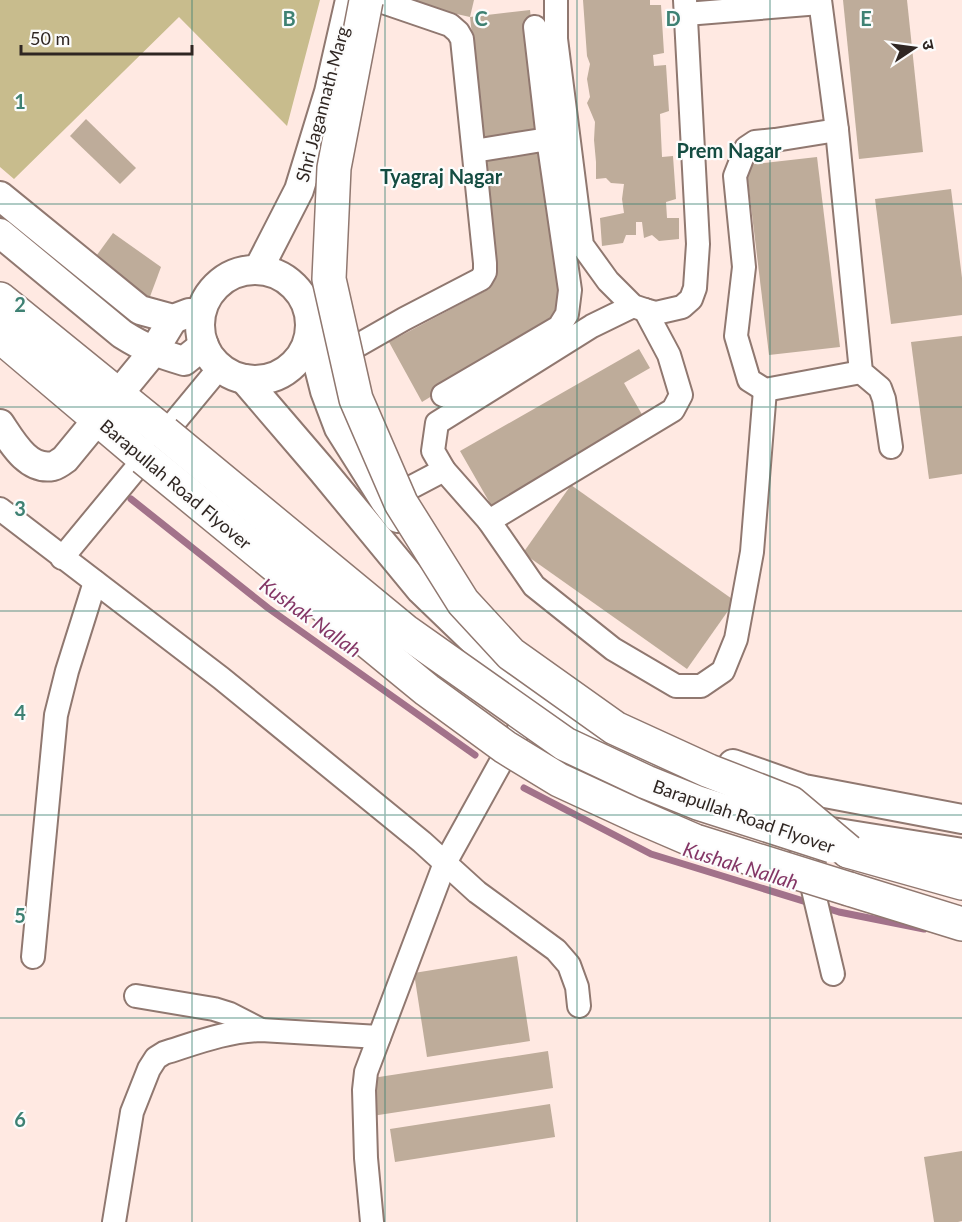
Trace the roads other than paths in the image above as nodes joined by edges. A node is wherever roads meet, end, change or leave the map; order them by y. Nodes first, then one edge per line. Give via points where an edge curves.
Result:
1 (350, 0) edge
2 (366, 0) edge
3 (377, 0) edge
4 (556, 0) edge
5 (820, 2) edge
6 (686, 7) edge
7 (535, 27) dead end
8 (837, 129) junction
9 (548, 139) junction
10 (474, 151) junction
11 (0, 196) edge
12 (0, 233) edge
13 (258, 270) junction
14 (0, 299) edge
15 (639, 308) junction
16 (203, 309) junction
17 (173, 319) junction
18 (310, 332) junction
19 (0, 336) edge
20 (145, 362) junction
21 (223, 364) junction
22 (319, 367) junction
23 (861, 372) junction
24 (765, 390) junction
25 (444, 395) dead end
26 (0, 424) edge
27 (891, 447) dead end
28 (444, 470) junction
29 (385, 501) junction
30 (0, 509) edge
31 (489, 521) junction
32 (62, 558) junction
33 (95, 582) junction
34 (538, 695) junction
35 (804, 789) junction
36 (962, 819) edge
37 (797, 826) junction
38 (848, 851) junction
39 (962, 853) edge
40 (445, 863) junction
41 (962, 883) edge
42 (962, 924) edge
43 (33, 957) dead end
44 (833, 974) dead end
45 (136, 996) dead end
46 (579, 1006) dead end
47 (261, 1030) junction
48 (379, 1037) junction
49 (114, 1222) edge
50 (372, 1222) edge

1 - 13 street, Shri Jagannath Marg via 328,92 298,190
2 - 38 highway, bridge via 334,168 329,279 356,399 401,503 463,602 511,654 615,728 790,803
3 - 10 street via 450,25 458,32 464,50
4 - 15 street via 556,39 582,245 608,281
5 - 6 street
5 - 8 street
6 - 15 street via 698,244 695,288 682,307 656,313
7 - 9 street
8 - 23 street
8 - 24 street via 755,142 746,148 735,176 744,267 736,336 749,380
9 - 10 street
9 - 25 street via 570,290 567,314 559,327
10 - 22 street via 486,263 481,279
11 - 17 street via 140,310
12 - 20 street via 140,346
13 - 16 street via 240,272 224,280
13 - 18 street via 276,273 303,297
14 - 38 highway, Barapullah Road Flyover, bridge via 405,631 565,744 698,803
15 - 28 street via 592,326 437,423 433,451
15 - 31 street via 669,355 681,394 673,410
16 - 17 street
16 - 21 street via 200,327
17 - 20 street
18 - 21 street via 305,350 294,365 279,375 262,380
18 - 22 street
19 - 42 highway, Barapullah Road Flyover, bridge via 427,690 559,780 695,841
20 - 21 street
20 - 26 street via 65,459 54,466 39,466 28,460
21 - 32 street, bridge
21 - 34 street via 322,470 421,590 502,668
22 - 29 street via 339,428
23 - 24 street
23 - 27 street via 880,388
24 - 31 street via 752,552 736,639 723,671 701,686 676,686 613,649 534,586
28 - 29 street
28 - 31 street
29 - 35 street via 465,593 582,689 686,747
30 - 32 street
32 - 33 street
33 - 40 street via 221,678
33 - 43 street via 56,715
34 - 37 street via 643,762
34 - 40 street
35 - 36 street
35 - 37 street
37 - 39 street
37 - 44 street
38 - 41 highway, Barapullah Road Flyover
40 - 46 street via 477,892 556,950 569,965
40 - 48 street
45 - 47 street via 214,1009
47 - 48 street
47 - 49 street via 225,1034 156,1058 132,1112
48 - 50 street via 364,1090

